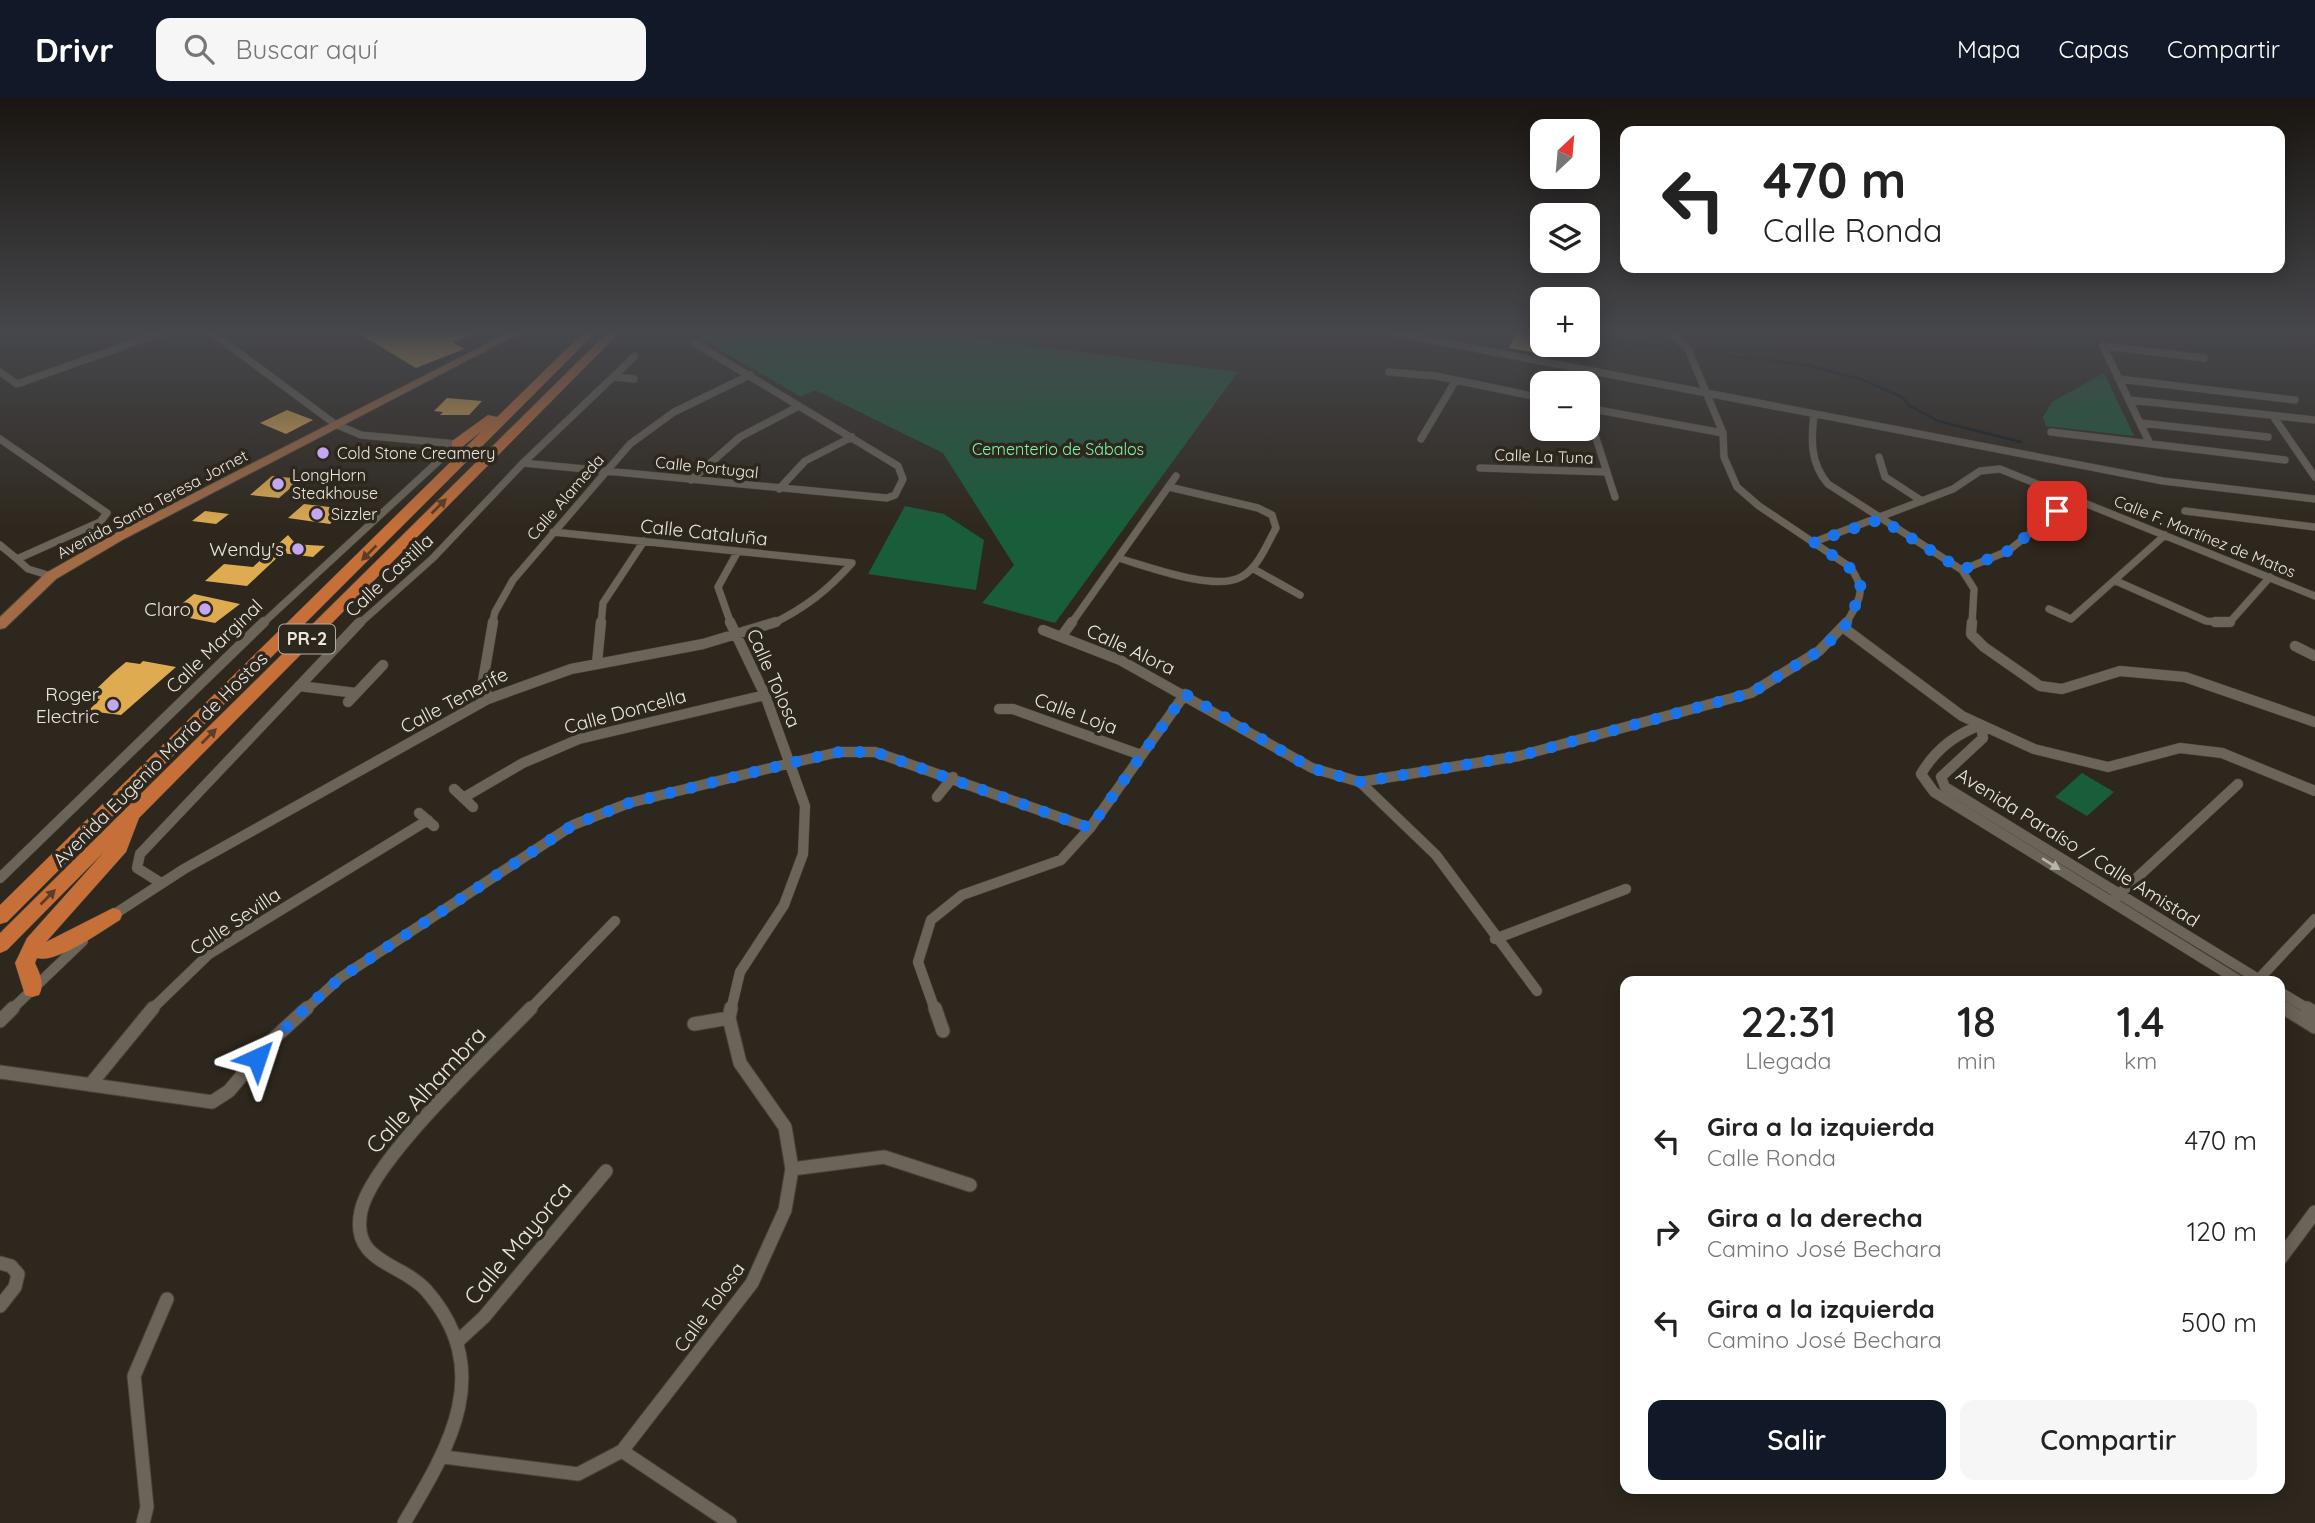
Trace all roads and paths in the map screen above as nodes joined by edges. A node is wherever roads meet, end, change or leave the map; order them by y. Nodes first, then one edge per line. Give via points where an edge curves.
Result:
1 (300, 398) edge
2 (387, 398) edge
3 (517, 398) edge
4 (523, 398) edge
5 (548, 398) edge
6 (590, 398) edge
7 (700, 398) edge
8 (787, 398) edge
9 (1445, 398) edge
10 (1709, 398) edge
11 (1734, 398) edge
12 (2282, 398) edge
13 (2130, 400) joint
14 (2295, 400) dead end
15 (799, 406) junction
16 (1600, 411) edge
17 (1814, 415) junction
18 (2273, 416) junction
19 (2315, 420) edge
20 (2141, 423) junction
21 (335, 425) junction
22 (2051, 432) dead end
23 (1723, 433) junction
24 (852, 437) junction
25 (2268, 437) dead end
26 (0, 439) edge
27 (1421, 439) dead end
28 (1597, 441) edge
29 (457, 444) junction
30 (2150, 444) junction
31 (1879, 457) dead end
32 (2285, 460) dead end
33 (523, 463) junction
34 (1480, 468) dead end
35 (2312, 468) edge
36 (605, 471) junction
37 (1607, 472) junction
38 (1176, 476) dead end
39 (2315, 477) edge
40 (691, 480) junction
41 (1169, 487) junction
42 (779, 489) junction
43 (1615, 497) dead end
44 (2074, 498) junction
45 (2315, 499) edge
46 (1922, 501) junction
47 (2185, 511) dead end
48 (1881, 519) junction
49 (2315, 527) edge
50 (553, 532) junction
51 (2165, 535) junction
52 (644, 541) junction
53 (1814, 542) junction
54 (0, 545) edge
55 (738, 551) junction
56 (1118, 558) junction
57 (17, 559) junction
58 (852, 564) joint
59 (1252, 568) junction
60 (1962, 570) junction
61 (51, 576) junction
62 (2270, 577) junction
63 (2116, 581) junction
64 (1300, 595) dead end
65 (2315, 596) edge
66 (2049, 608) dead end
67 (2, 621) edge
68 (1844, 628) junction
69 (1043, 630) dead end
70 (735, 635) junction
71 (1061, 637) junction
72 (2295, 646) dead end
73 (2315, 656) edge
74 (597, 663) junction
75 (383, 665) dead end
76 (299, 686) junction
77 (356, 693) junction
78 (1185, 694) junction
79 (765, 695) junction
80 (488, 699) junction
81 (348, 702) dead end
82 (999, 709) dead end
83 (2315, 722) edge
84 (1980, 724) junction
85 (1140, 755) junction
86 (791, 763) junction
87 (1921, 774) junction
88 (953, 777) junction
89 (1941, 777) junction
90 (1360, 782) junction
91 (2238, 784) dead end
92 (454, 789) dead end
93 (2315, 791) edge
94 (937, 797) dead end
95 (463, 798) junction
96 (473, 807) dead end
97 (132, 814) junction
98 (427, 820) dead end
99 (1090, 828) junction
100 (0, 878) edge
101 (161, 883) junction
102 (1626, 889) dead end
103 (2116, 897) junction
104 (113, 915) junction
105 (0, 917) edge
106 (2315, 919) edge
107 (615, 920) dead end
108 (1495, 939) junction
109 (34, 943) junction
110 (0, 946) edge
111 (2232, 976) edge
112 (2250, 976) edge
113 (2264, 976) edge
114 (32, 989) junction
115 (1537, 991) dead end
116 (2285, 995) edge
117 (2285, 1009) edge
118 (2315, 1013) edge
119 (729, 1018) junction
120 (0, 1021) edge
121 (694, 1024) dead end
122 (2315, 1027) edge
123 (943, 1031) dead end
124 (0, 1072) edge
125 (90, 1085) junction
126 (792, 1169) junction
127 (606, 1171) dead end
128 (970, 1185) dead end
129 (2315, 1212) edge
130 (2285, 1252) edge
131 (0, 1264) edge
132 (167, 1299) dead end
133 (0, 1306) edge
134 (458, 1341) junction
135 (622, 1451) junction
136 (444, 1457) junction
137 (143, 1523) edge
138 (404, 1523) edge
139 (730, 1523) edge

1 - 21 street
2 - 21 main road, Avenida Santa Teresa Jornet
3 - 29 highway
4 -> 105 highway, Avenida Eugenio María de Hostos / PR-2
97 -> 5 highway, Avenida Eugenio María de Hostos / PR-2
6 - 33 street, Calle Castilla
7 - 36 street, Calle Alameda via 659,422
8 - 15 street
9 - 27 street
10 - 23 street
11 - 17 street
12 - 14 street
13 - 18 street
13 - 20 street
15 - 24 street
15 - 40 street via 735,439
16 - 23 street
17 - 45 street via 2163,481
17 - 48 street via 1811,439 1817,474
18 - 19 street
18 - 35 street
20 - 25 street
20 - 30 street
21 - 29 street via 361,435
21 - 61 main road, Avenida Santa Teresa Jornet
22 - 30 street
23 - 53 street via 1724,457 1737,487
24 - 42 street via 805,461
24 - 42 street, Calle Portugal via 898,466 902,473 895,495
26 - 57 street via 107,513 100,522
28 - 37 street
29 - 100 street, Calle Marginal via 262,624
30 - 32 street
31 - 46 street via 1885,477
33 - 36 street, Calle Portugal
33 - 76 street, Calle Castilla via 433,558 363,619
34 - 37 street, Calle La Tuna
35 - 39 street
36 - 40 street, Calle Portugal
36 - 50 street, Calle Alameda
37 - 43 street
38 - 41 street
40 - 42 street, Calle Portugal
41 - 56 street
41 - 59 street via 1272,515 1276,528
44 - 46 street, Calle F. Martínez de Matos via 2011,471 1989,469
44 - 51 street, Calle F. Martínez de Matos
44 - 60 street via 2008,551
46 - 48 street, Calle F. Martínez de Matos
47 - 49 street
48 - 53 street, Calle F. Martínez de Matos
48 - 60 street
50 - 52 street, Calle Cataluña
50 - 80 street, Calle Alameda via 513,580 495,612 483,681
51 - 62 street, Calle F. Martínez de Matos
51 - 63 street
52 - 55 street, Calle Cataluña
52 - 74 street via 603,603
53 - 68 street via 1860,581 1861,594
54 - 57 street
55 - 58 street, Calle Cataluña
55 - 70 street, Calle Tolosa via 718,587
56 - 59 street via 1215,582 1239,578
56 - 71 street
57 - 61 street via 28,569
58 - 70 street, Calle Tenerife via 836,586 812,605 776,623
59 - 64 street
60 - 83 street via 1974,589 1971,634 2040,686 2062,689 2120,671 2185,677
61 - 67 main road, Avenida Santa Teresa Jornet
62 - 63 street via 2229,623 2221,624
62 - 65 street, Calle F. Martínez de Matos
63 - 66 street via 2071,619
68 - 84 street via 1962,716
68 - 90 street via 1819,651 1751,693 1519,756
69 - 71 street, Calle Alora
70 - 74 street, Calle Tenerife
70 - 79 street, Calle Tolosa
71 - 78 street, Calle Alora via 1120,660
72 - 73 street
74 - 80 street, Calle Tenerife via 539,677
75 - 77 street
76 - 77 street
76 - 101 street, Calle Castilla via 140,854 137,868
77 - 81 street
78 - 85 street
78 - 90 street, Calle Alora via 1311,768
79 - 86 street, Calle Tolosa
79 - 95 street, Calle Doncella via 579,738 523,763
80 - 101 street, Calle Tenerife
82 - 85 street, Calle Loja via 1013,709
84 - 87 street, Avenida Paraíso / Calle Amistad via 1966,729 1926,763
84 - 89 street, Avenida Paraíso / Calle Amistad via 1983,738
84 - 93 street via 2035,749 2108,767 2180,748 2222,753
85 - 99 street
86 - 88 street via 839,752 875,752
86 - 119 street, Calle Tolosa via 805,806 803,854 784,905 740,972
86 - 125 street via 629,803 573,825 340,978 271,1041 229,1091 212,1102
87 - 89 street
87 -> 103 street, Avenida Paraíso / Calle Amistad via 1934,792
88 - 94 street
88 - 99 street
89 - 103 street, Avenida Paraíso / Calle Amistad via 1945,787
90 - 108 street via 1436,855
91 - 103 street
92 - 95 street
95 - 96 street
97 - 109 highway via 120,847
110 -> 97 highway, Avenida Eugenio María de Hostos / PR-2
98 - 125 street, Calle Sevilla via 209,954 159,1001
99 - 123 street via 1061,860 962,895 931,920 918,962
101 - 104 street
102 - 108 street
103 - 111 street, Avenida Paraíso / Calle Amistad
103 - 112 street, Avenida Paraíso / Calle Amistad
104 - 109 highway via 50,951 43,952
104 - 114 street
106 - 113 street
107 - 134 street, Calle Alhambra via 400,1145 367,1191 360,1213 368,1252 425,1289
108 - 115 street
109 - 114 highway via 25,963
114 - 120 street
116 - 118 street
117 - 122 street
119 - 121 street
119 - 126 street, Calle Tolosa via 740,1063 785,1127
124 - 125 street
126 - 128 street via 884,1157
126 - 135 street, Calle Tolosa via 785,1210 752,1283
127 - 134 street, Calle Mayorca via 484,1317
129 - 130 street
131 - 133 street via 18,1274 15,1287
132 - 137 street via 134,1376 147,1507
134 - 136 street, Calle Alhambra via 463,1368 460,1401
135 - 136 street via 578,1474
135 - 139 street
136 - 138 street, Calle Alhambra

